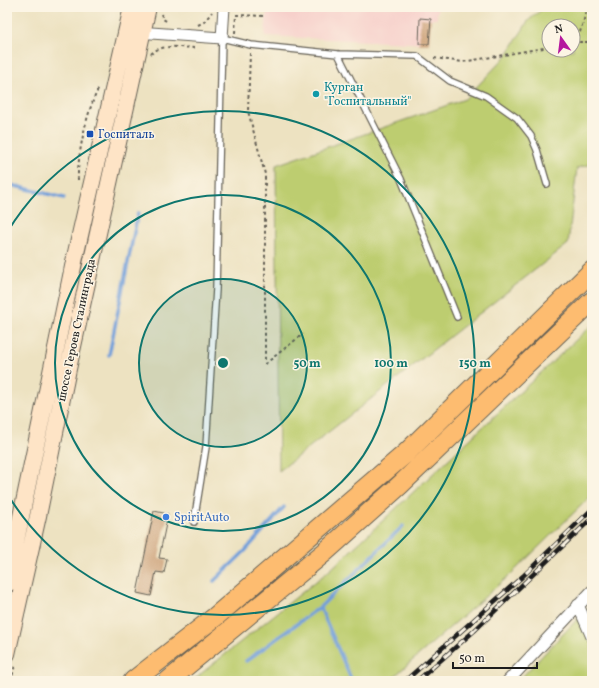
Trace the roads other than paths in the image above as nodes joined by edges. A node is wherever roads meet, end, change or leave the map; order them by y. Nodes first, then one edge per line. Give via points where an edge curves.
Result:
1 (132, 7) edge
2 (224, 7) edge
3 (153, 8) edge
4 (127, 32) junction
5 (144, 33) junction
6 (222, 38) junction
7 (338, 54) junction
8 (547, 184) dead end
9 (592, 271) edge
10 (592, 301) edge
11 (457, 317) dead end
12 (194, 522) dead end
13 (7, 584) edge
14 (592, 591) edge
15 (578, 605) junction
16 (592, 637) edge
17 (7, 654) edge
18 (133, 681) edge
19 (168, 681) edge
20 (508, 681) edge

1 - 4 main road, шоссе Героев Сталинграда
2 - 6 street
3 - 5 main road, шоссе Героев Сталинграда
4 - 5 street
4 - 13 main road, шоссе Героев Сталинграда via 75,257
5 - 6 street
5 - 17 main road, шоссе Героев Сталинграда via 69,361
6 - 7 lane via 251,45
6 - 12 lane via 216,289 206,447
7 - 8 lane via 417,56 450,80 486,96 517,118 528,132 537,150
7 - 11 lane via 401,179
9 - 18 highway via 405,454 215,617
10 - 19 highway via 400,485 325,552
14 - 15 street
15 - 16 street
15 - 20 street

